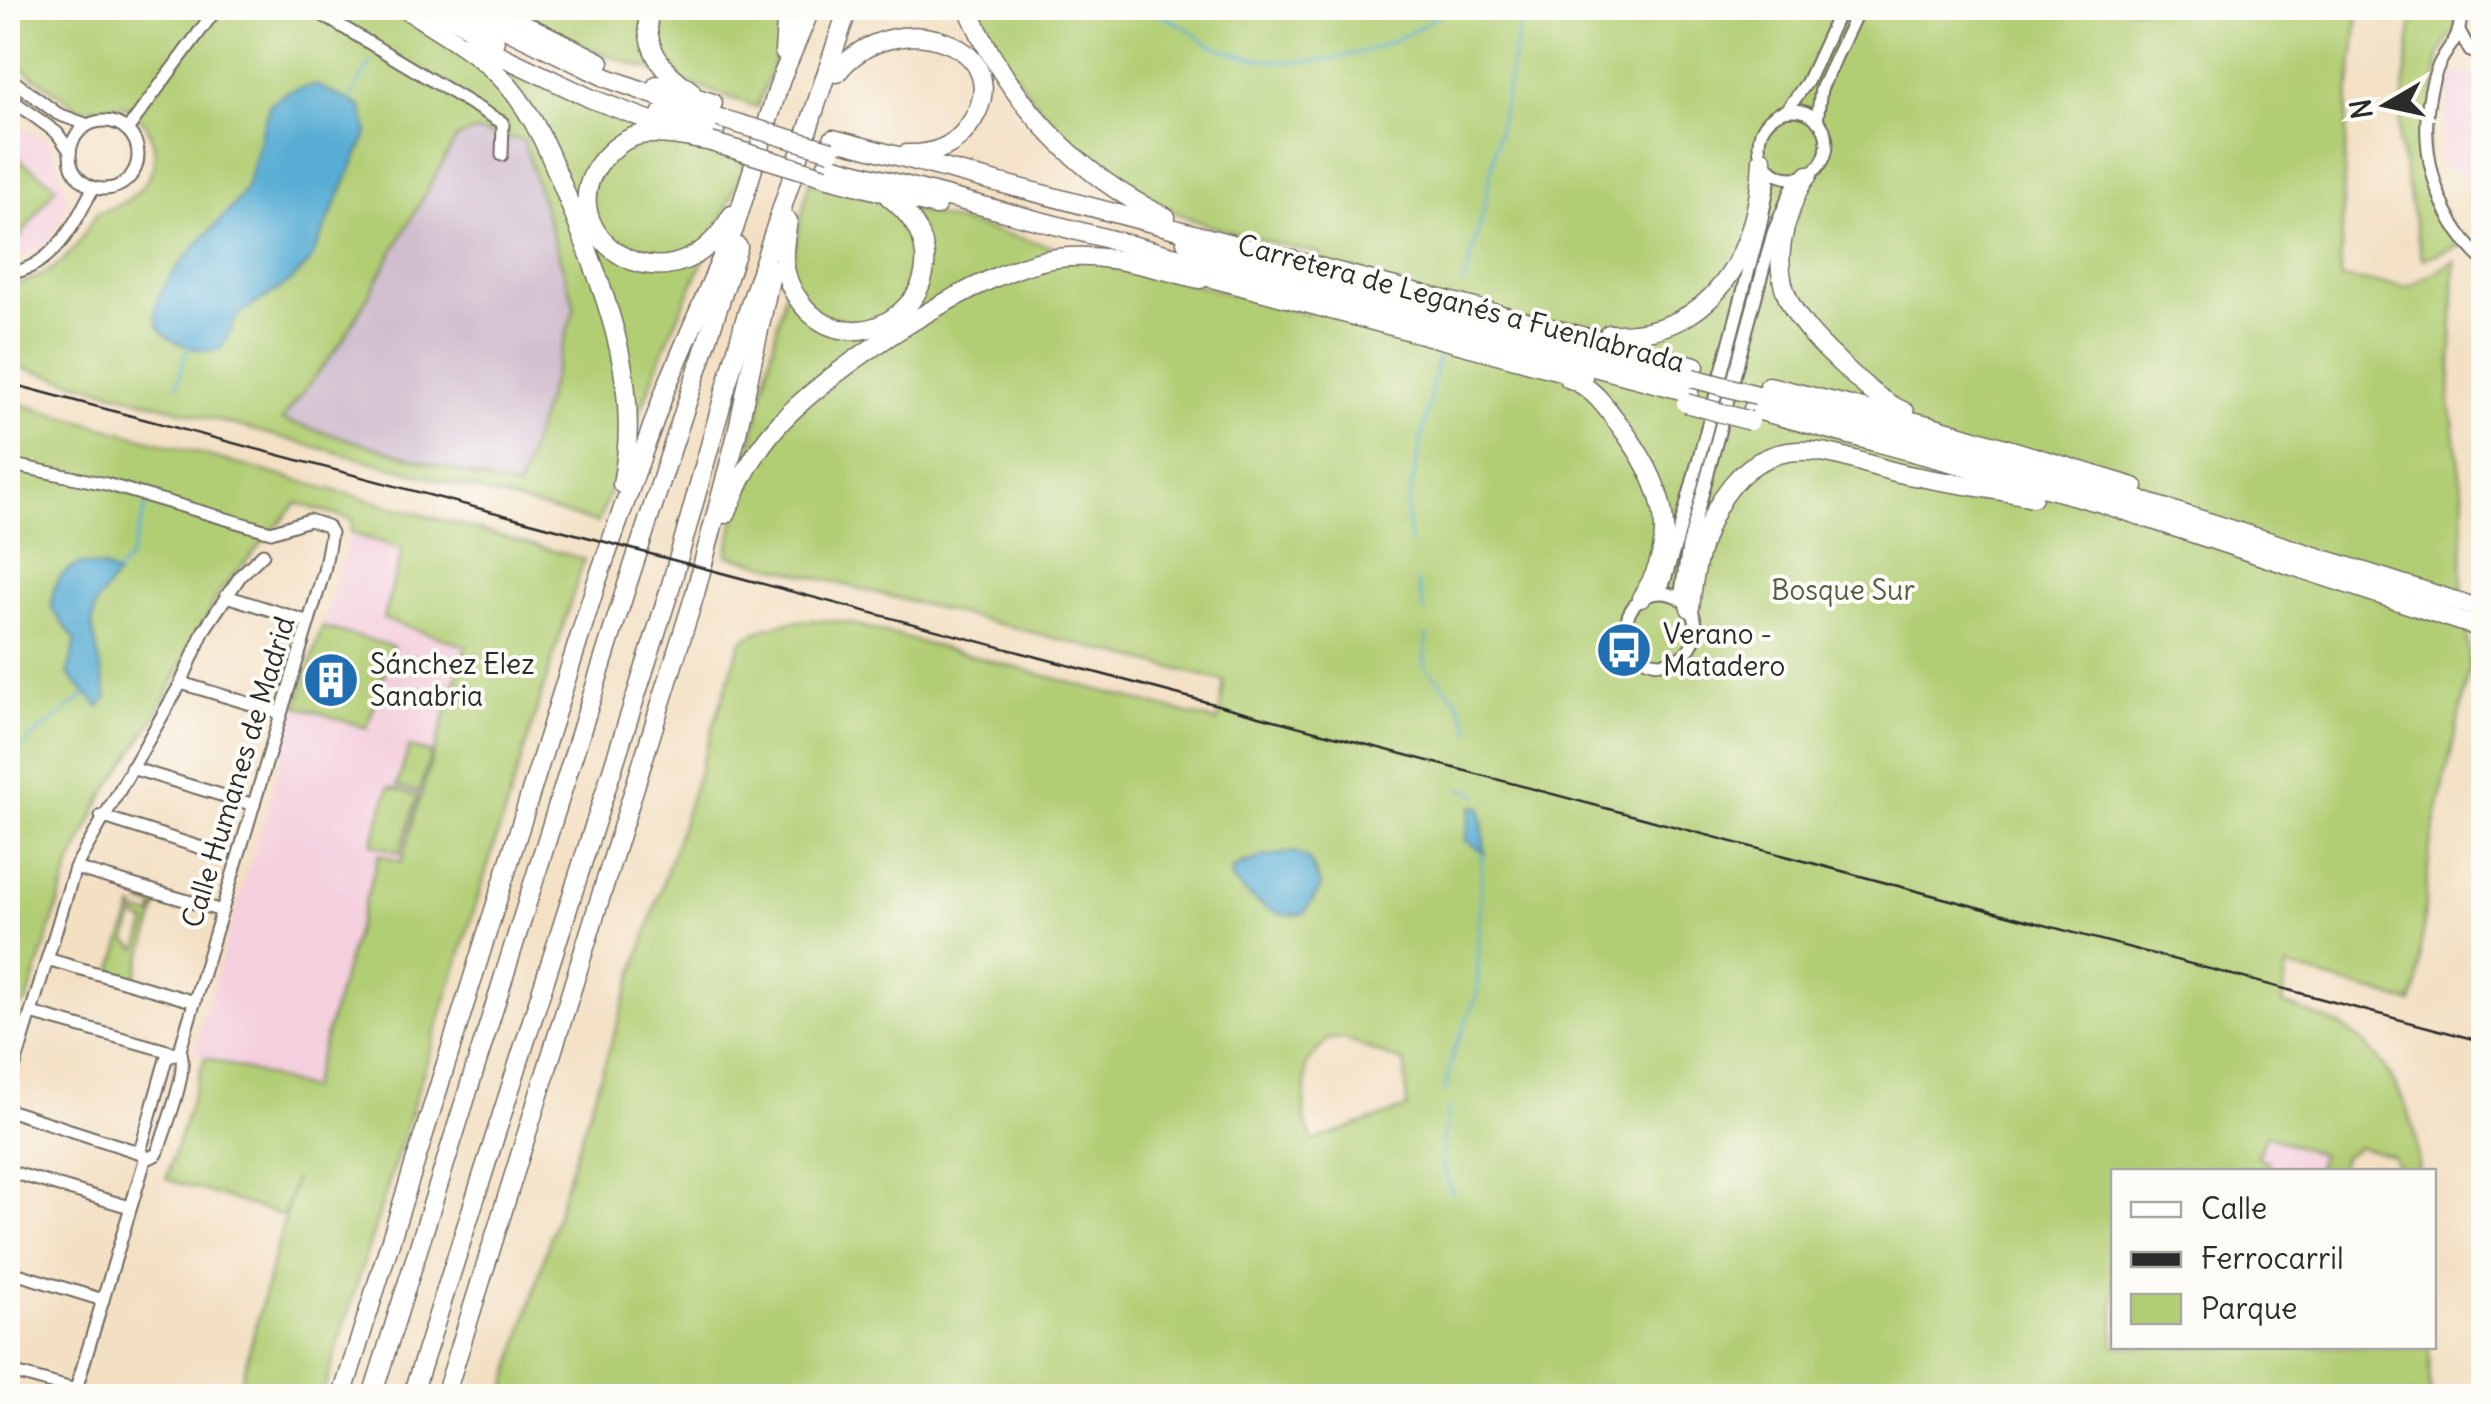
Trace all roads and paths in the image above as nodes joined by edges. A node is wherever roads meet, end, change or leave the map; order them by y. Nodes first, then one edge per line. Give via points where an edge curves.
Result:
1 (217, 8) edge
2 (311, 8) edge
3 (404, 8) edge
4 (434, 8) edge
5 (464, 8) edge
6 (492, 8) edge
7 (649, 8) edge
8 (787, 8) edge
9 (848, 8) edge
10 (968, 8) edge
11 (1841, 8) edge
12 (1859, 8) edge
13 (2461, 8) edge
14 (809, 11) edge
15 (936, 19) dead end
16 (879, 22) dead end
17 (2462, 34) junction
18 (2484, 55) edge
19 (8, 77) edge
20 (781, 79) junction
21 (828, 92) junction
22 (8, 97) edge
23 (1788, 110) junction
24 (1817, 121) junction
25 (88, 125) junction
26 (717, 125) junction
27 (127, 130) junction
28 (70, 151) junction
29 (502, 155) dead end
30 (829, 158) junction
31 (1764, 163) junction
32 (1803, 176) junction
33 (93, 188) junction
34 (746, 188) junction
35 (884, 194) junction
36 (788, 221) junction
37 (1227, 240) junction
38 (2484, 261) edge
39 (8, 274) edge
40 (1270, 295) junction
41 (1389, 327) junction
42 (1577, 332) junction
43 (1690, 385) junction
44 (2483, 390) edge
45 (1755, 402) junction
46 (2484, 417) edge
47 (1932, 426) junction
48 (8, 464) edge
49 (2033, 496) junction
50 (2222, 524) junction
51 (264, 554) dead end
52 (597, 581) junction
53 (2359, 587) junction
54 (695, 594) junction
55 (226, 596) junction
56 (1648, 596) junction
57 (1685, 603) junction
58 (2484, 610) edge
59 (308, 622) junction
60 (2484, 629) edge
61 (181, 683) junction
62 (280, 713) junction
63 (130, 768) junction
64 (254, 805) junction
65 (101, 816) junction
66 (224, 855) dead end
67 (75, 868) junction
68 (222, 911) junction
69 (47, 959) junction
70 (194, 1002) junction
71 (30, 1013) junction
72 (175, 1051) junction
73 (8, 1088) edge
74 (8, 1110) edge
75 (143, 1156) junction
76 (8, 1171) edge
77 (130, 1208) junction
78 (8, 1271) edge
79 (103, 1300) junction
80 (8, 1371) edge
81 (75, 1393) edge
82 (342, 1396) edge
83 (372, 1396) edge
84 (412, 1396) edge
85 (446, 1396) edge

1 - 27 street
2 - 29 street via 503,123
3 - 26 highway via 592,99
3 - 52 highway via 483,60 531,116 613,318 628,398 628,452
4 - 26 highway, Carretera de Leganés a Fuenlabrada via 598,90
5 - 26 highway, Carretera de Leganés a Fuenlabrada
6 - 26 highway
7 - 26 highway via 648,40 660,64
8 - 20 highway
9 - 21 highway
9 - 84 highway
10 - 37 highway via 1004,75 1072,154 1147,208
11 - 23 street
12 - 24 street via 1821,89
13 - 17 street
14 - 20 highway
14 - 83 highway
15 - 30 highway via 960,34 979,65 981,96 966,130 923,154
16 - 21 highway via 854,40
17 - 18 street via 2470,51
17 - 38 street via 2434,78 2428,162 2455,225
19 - 25 street via 58,114
20 - 34 highway
21 - 36 highway
22 - 28 street via 57,133
23 - 24 street
23 - 31 street via 1765,124 1759,137
24 - 32 street via 1827,141 1825,156
25 - 27 street via 108,121
25 - 28 street
26 - 30 highway, Carretera de Leganés a Fuenlabrada
26 - 30 highway
26 - 34 highway via 618,144 599,162 588,204 593,226 606,246 643,266 683,263 717,237
27 - 33 street via 138,150 133,172 116,188
28 - 33 street via 75,174
30 - 35 highway
30 - 37 highway
30 - 43 highway, Carretera de Leganés a Fuenlabrada
31 - 32 street
31 - 42 highway via 1750,225 1730,276 1710,302 1662,330
31 - 56 street via 1768,197 1736,321 1664,583
32 - 47 highway via 1780,257 1791,311 1873,394
32 - 57 street via 1786,194 1773,233 1688,547
33 - 39 street via 66,241 26,270
34 - 52 highway
35 - 36 highway via 912,215 925,275 915,299 892,321 866,329 839,328 810,315 790,288 784,260
35 - 40 highway
36 - 54 highway
37 - 42 highway
40 - 41 highway
40 - 54 highway via 1102,256 1055,258 963,295 854,359 777,426 743,472
41 - 43 highway
41 - 56 highway via 1573,380 1600,399 1662,496 1665,541
42 - 43 highway
43 - 45 highway, Carretera de Leganés a Fuenlabrada, bridge
43 - 45 highway, bridge
44 - 46 street
45 - 47 highway
45 - 49 highway
45 - 50 highway
45 - 53 highway, Carretera de Leganés a Fuenlabrada
47 - 50 highway via 2089,470
48 - 59 street, Calle Humanes de Madrid via 106,484 271,532 309,520 327,526 332,542
49 - 53 highway
49 - 57 highway via 1901,474 1824,453 1776,455 1751,467 1718,504
50 - 58 highway
51 - 55 street
52 - 82 highway
53 - 60 highway, Carretera de Leganés a Fuenlabrada
54 - 85 highway
55 - 59 street
55 - 61 street
56 - 57 street
56 - 57 street via 1627,618 1627,638 1650,662 1684,654 1696,626
59 - 62 street, Calle Humanes de Madrid
61 - 62 street
61 - 63 street
62 - 64 street, Calle Humanes de Madrid
63 - 64 street
63 - 65 street
64 - 68 street, Calle Humanes de Madrid
65 - 66 street
65 - 67 street
67 - 68 street
67 - 69 street
68 - 70 street, Calle Humanes de Madrid
69 - 70 street
69 - 71 street
70 - 72 street, Calle Humanes de Madrid
71 - 72 street
71 - 73 street
72 - 75 street, Calle Humanes de Madrid
74 - 75 street
75 - 77 street, Calle Humanes de Madrid
76 - 77 street
77 - 79 street, Calle Humanes de Madrid
78 - 79 street
79 - 81 street, Calle Humanes de Madrid
80 - 81 street

